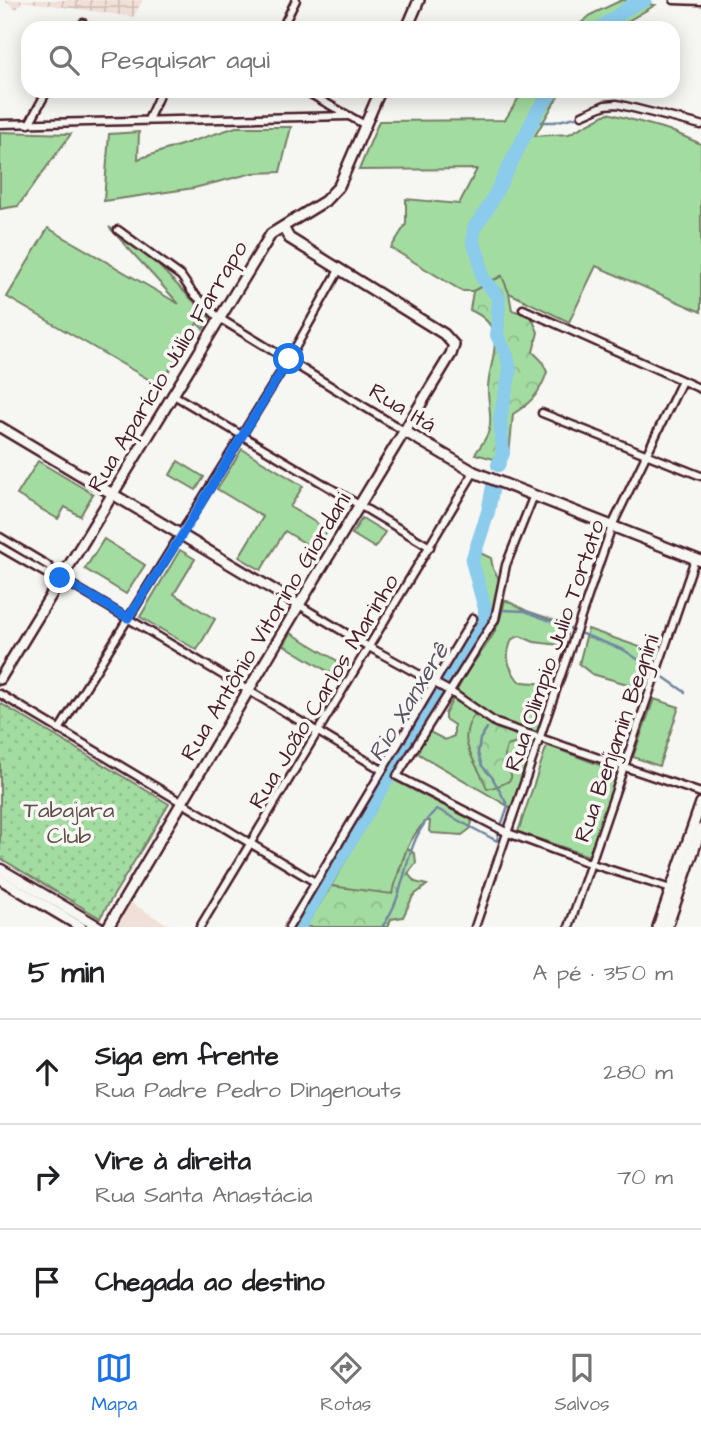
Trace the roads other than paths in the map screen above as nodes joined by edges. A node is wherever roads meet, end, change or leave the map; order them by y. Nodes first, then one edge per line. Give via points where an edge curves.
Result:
1 (296, 0) edge
2 (419, 0) edge
3 (675, 0) edge
4 (701, 1) edge
5 (286, 21) edge
6 (410, 21) edge
7 (43, 98) edge
8 (159, 98) edge
9 (317, 98) edge
10 (377, 98) edge
11 (582, 115) dead end
12 (349, 116) junction
13 (148, 120) junction
14 (0, 124) edge
15 (29, 124) junction
16 (365, 125) junction
17 (701, 125) edge
18 (283, 227) junction
19 (118, 230) dead end
20 (339, 270) junction
21 (523, 309) dead end
22 (219, 318) junction
23 (289, 359) junction
24 (682, 381) junction
25 (701, 389) edge
26 (172, 394) junction
27 (542, 413) dead end
28 (0, 427) edge
29 (404, 431) junction
30 (242, 435) junction
31 (645, 456) junction
32 (474, 472) junction
33 (701, 476) edge
34 (111, 494) junction
35 (534, 495) junction
36 (361, 505) junction
37 (612, 526) junction
38 (182, 535) junction
39 (0, 537) edge
40 (0, 547) edge
41 (430, 547) junction
42 (24, 551) junction
43 (19, 558) junction
44 (698, 560) edge
45 (60, 578) junction
46 (299, 605) junction
47 (128, 618) junction
48 (473, 618) dead end
49 (369, 647) junction
50 (0, 679) edge
51 (442, 687) junction
52 (248, 691) junction
53 (0, 694) edge
54 (59, 730) junction
55 (318, 732) junction
56 (540, 739) junction
57 (624, 769) junction
58 (382, 770) junction
59 (701, 793) edge
60 (181, 802) junction
61 (701, 803) edge
62 (508, 833) junction
63 (697, 834) edge
64 (252, 844) junction
65 (592, 864) junction
66 (0, 869) edge
67 (0, 879) edge
68 (315, 882) junction
69 (23, 888) junction
70 (675, 890) junction
71 (62, 911) junction
72 (667, 915) junction
73 (80, 927) edge
74 (99, 927) edge
75 (108, 927) edge
76 (200, 927) edge
77 (289, 927) edge
78 (475, 927) edge
79 (569, 927) edge
80 (658, 927) edge
81 (667, 927) edge

1 - 5 street
2 - 6 street
3 - 4 street
7 - 15 street
8 - 13 street
9 - 12 street
10 - 16 street, Rua Aparício Júlio Farrapo
11 - 17 street via 617,104
12 - 13 street
12 - 16 street
13 - 15 street
14 - 15 street
16 - 18 street, Rua Aparício Júlio Farrapo via 340,186
18 - 20 street via 289,237
18 - 22 street, Rua Aparício Júlio Farrapo via 271,234
19 - 22 street, Rua Itá via 181,276
20 - 23 street
20 - 29 street, Rua Antônio Vitorino Giordani via 444,334 454,345
21 - 24 street
22 - 23 street, Rua Itá
22 - 26 street, Rua Aparício Júlio Farrapo
23 - 29 street, Rua Itá
23 - 30 street
24 - 25 street
24 - 31 street, Rua Olimpio Julio Tortato
26 - 30 street
26 - 34 street, Rua Aparício Júlio Farrapo
27 - 31 street
28 - 34 street
29 - 32 street, Rua Itá
29 - 36 street, Rua Antônio Vitorino Giordani
30 - 36 street
30 - 38 street
31 - 33 street
31 - 37 street, Rua Olimpio Julio Tortato
32 - 35 street, Rua Itá
32 - 41 street, Rua João Carlos Marinho
34 - 38 street
34 - 45 street, Rua Aparício Júlio Farrapo
35 - 37 street, Rua Itá
35 - 51 street via 506,565 495,619
36 - 41 street
36 - 46 street, Rua Antônio Vitorino Giordani
37 - 44 street, Rua Itá
37 - 56 street, Rua Olimpio Julio Tortato
38 - 46 street
38 - 47 street
39 - 42 street
40 - 43 street
41 - 49 street, Rua João Carlos Marinho
42 - 43 street
42 - 45 street
43 - 45 street
44 - 57 street, Rua Benjamin Begnini
45 - 47 street
45 - 50 street, Rua Aparício Júlio Farrapo
46 - 49 street
46 - 52 street, Rua Antônio Vitorino Giordani
47 - 52 street
47 - 54 street
48 - 51 street
49 - 51 street
49 - 55 street, Rua João Carlos Marinho
51 - 56 street via 496,723
51 - 58 street
51 - 62 street via 397,776
52 - 55 street
52 - 60 street, Rua Antônio Vitorino Giordani
53 - 54 street
54 - 60 street
55 - 58 street
55 - 64 street, Rua João Carlos Marinho
56 - 57 street
56 - 62 street, Rua Olimpio Julio Tortato
57 - 59 street
57 - 65 street, Rua Benjamin Begnini
58 - 68 street
60 - 64 street
60 - 75 street, Rua Antônio Vitorino Giordani
61 - 63 street
62 - 65 street
62 - 78 street, Rua Olimpio Julio Tortato
63 - 70 street
64 - 68 street
64 - 76 street, Rua João Carlos Marinho
65 - 70 street
65 - 79 street, Rua Benjamin Begnini
66 - 69 street
67 - 69 street
68 - 77 street
69 - 71 street
70 - 72 street
71 - 73 street
71 - 74 street
72 - 80 street
72 - 81 street

